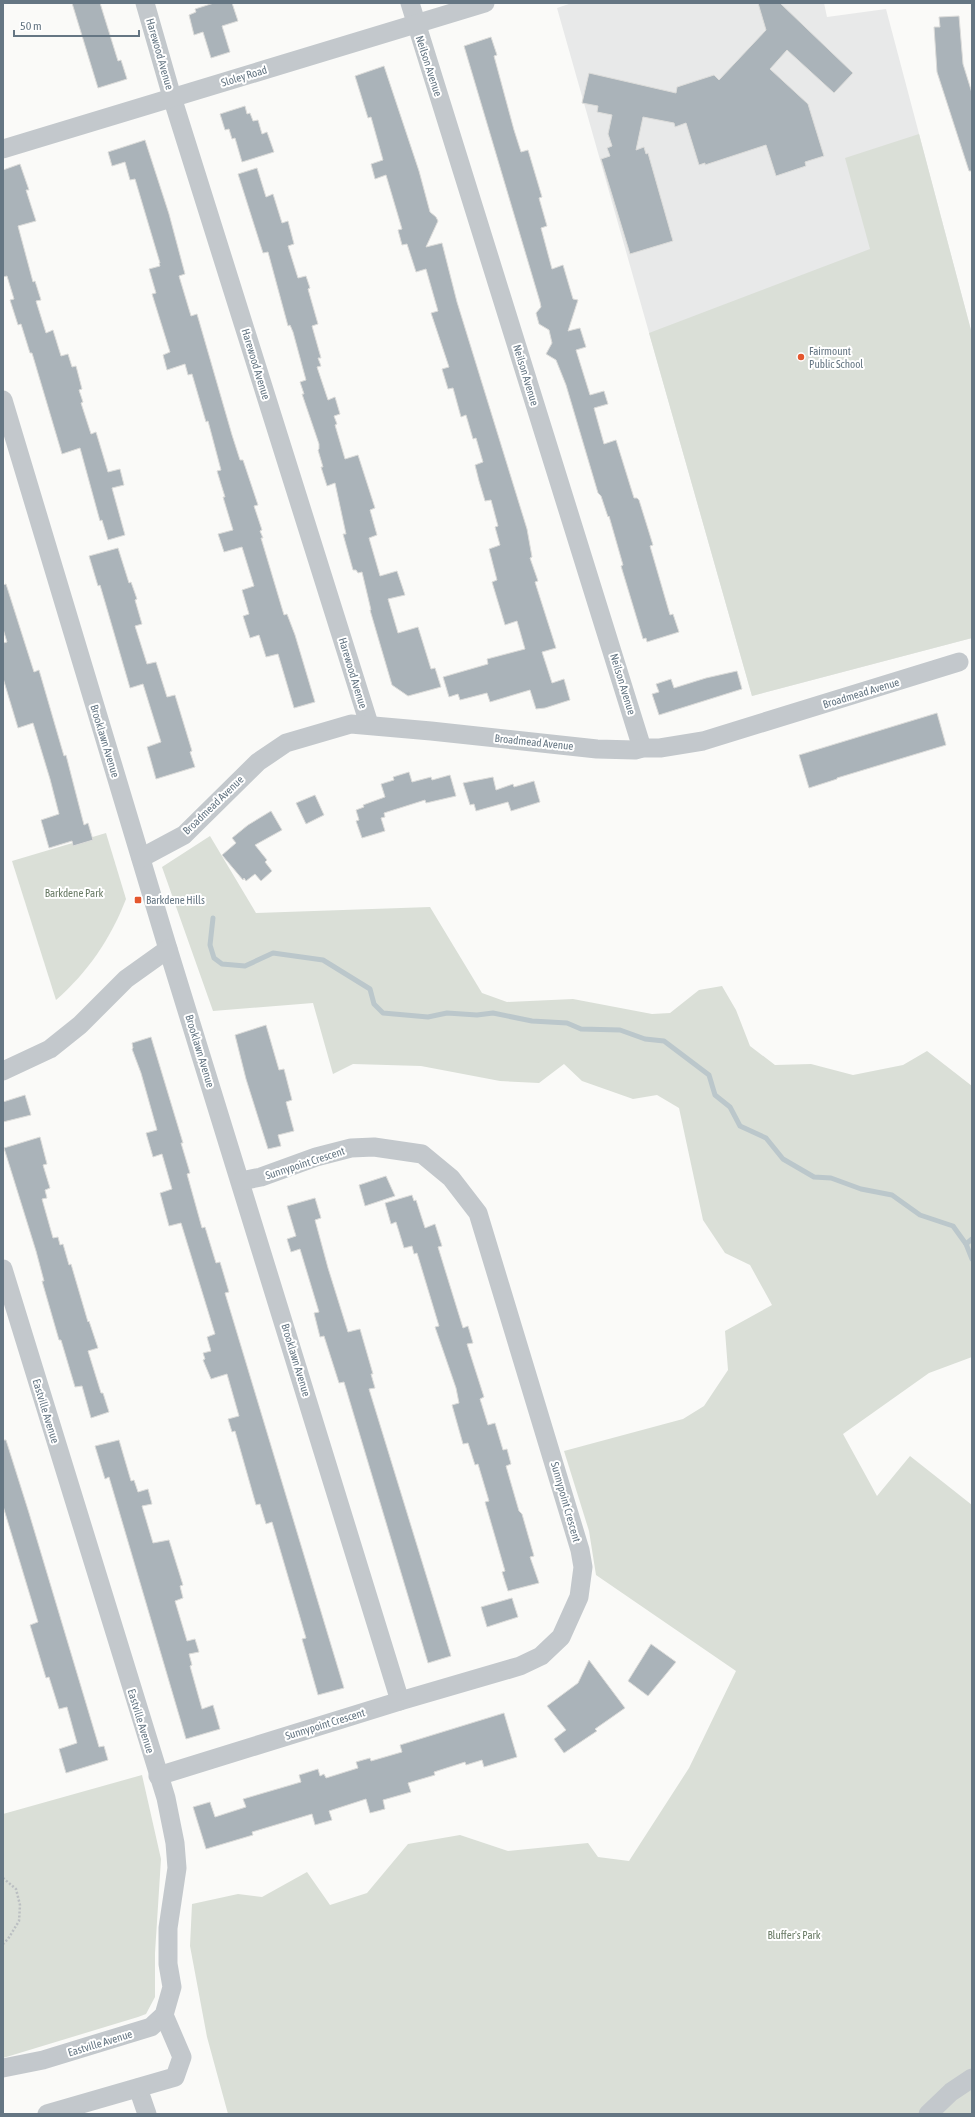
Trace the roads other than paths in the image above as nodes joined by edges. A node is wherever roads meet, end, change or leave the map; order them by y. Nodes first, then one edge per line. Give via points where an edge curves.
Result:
1 (145, 3) edge
2 (410, 3) edge
3 (485, 3) edge
4 (416, 24) junction
5 (172, 97) junction
6 (3, 149) edge
7 (3, 400) edge
8 (959, 662) dead end
9 (368, 724) junction
10 (642, 748) junction
11 (140, 858) junction
12 (168, 949) junction
13 (3, 1071) edge
14 (241, 1181) junction
15 (3, 1269) edge
16 (400, 1701) junction
17 (158, 1776) junction
18 (164, 2015) junction
19 (3, 2068) edge
20 (972, 2078) edge
21 (138, 2088) junction
22 (47, 2114) edge
23 (147, 2114) edge
24 (928, 2114) edge

1 - 5 street, Harewood Avenue
2 - 4 street, Neilson Avenue
3 - 4 street, Sloley Road
4 - 5 street, Sloley Road
4 - 10 street, Neilson Avenue
5 - 6 street, Sloley Road
5 - 9 street, Harewood Avenue
7 - 11 street, Brooklawn Avenue
8 - 10 street, Broadmead Avenue via 703,741 660,748
9 - 10 street, Broadmead Avenue via 598,749
9 - 11 street, Broadmead Avenue via 351,724 286,742 258,762 184,835
11 - 12 street, Brooklawn Avenue
12 - 13 street via 126,979 80,1025 50,1049
12 - 14 street, Brooklawn Avenue
14 - 16 street, Brooklawn Avenue
14 - 16 street, Sunnypoint Crescent via 351,1148 374,1147 422,1154 451,1178 478,1213 552,1454 583,1567 579,1597 561,1637 541,1656 520,1666
15 - 17 street, Eastville Avenue
16 - 17 street, Sunnypoint Crescent
17 - 18 street, Eastville Avenue via 166,1798 177,1868 168,1928 168,1964 172,1988
18 - 19 street, Eastville Avenue via 151,2027 43,2060
18 - 21 street via 182,2057 175,2077
20 - 24 street
21 - 22 street
21 - 23 street

